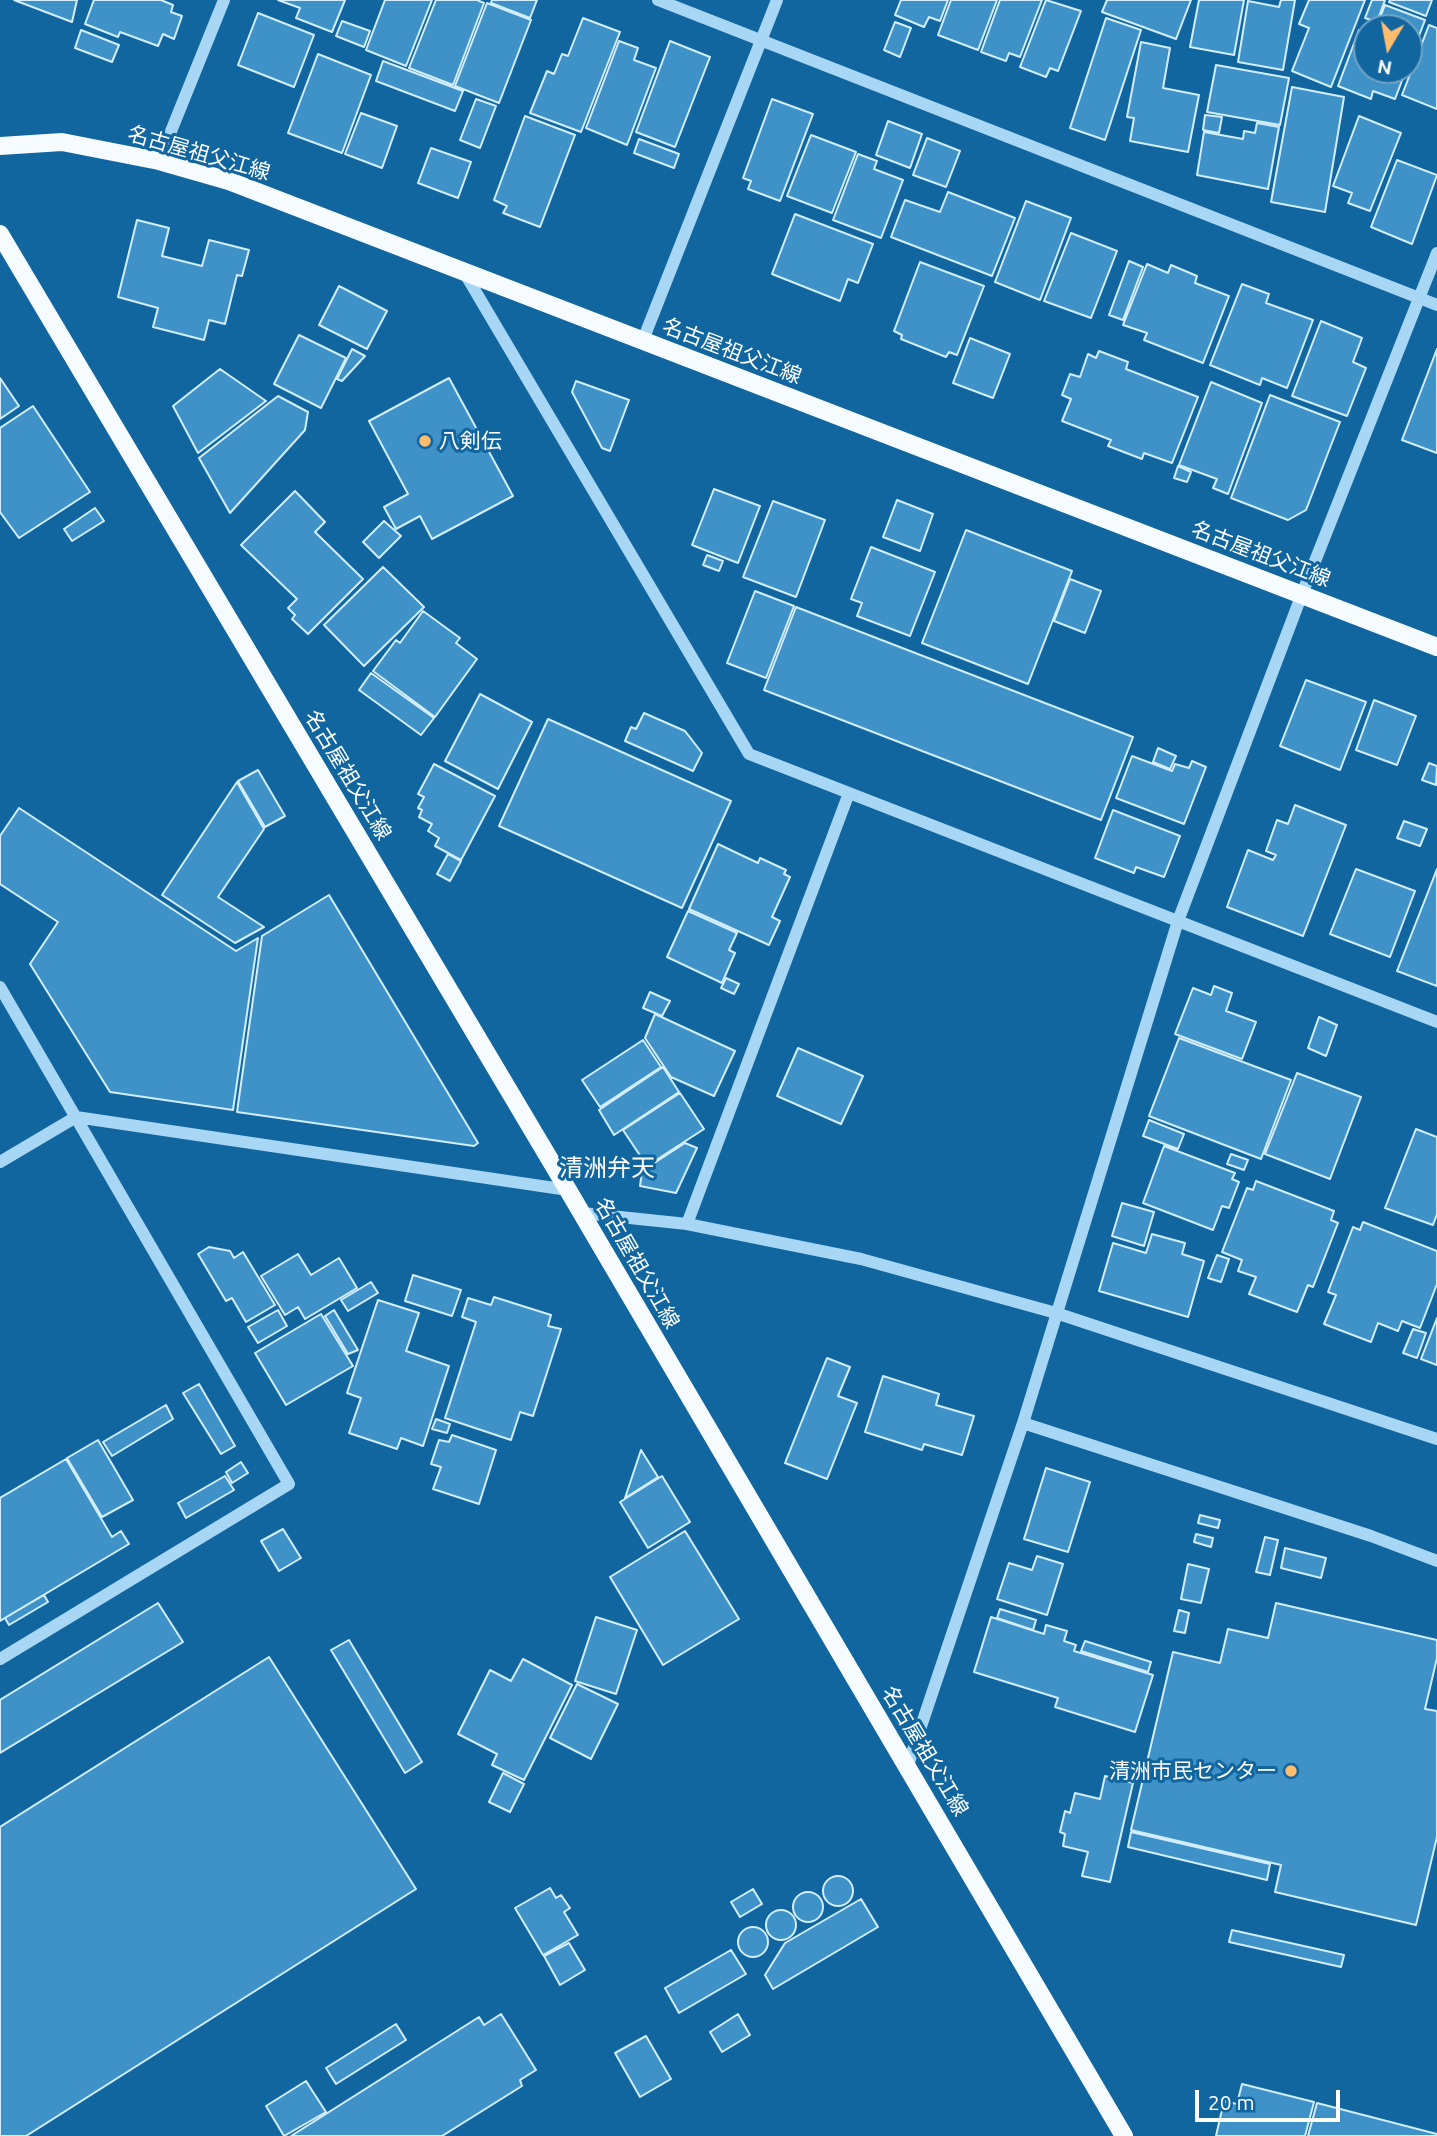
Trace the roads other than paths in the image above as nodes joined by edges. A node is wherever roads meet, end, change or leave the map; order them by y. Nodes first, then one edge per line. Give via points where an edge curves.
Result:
1 (224, 0) edge
2 (658, 0) edge
3 (777, 0) edge
4 (761, 40) junction
5 (0, 146) edge
6 (159, 161) junction
7 (0, 234) edge
8 (1437, 253) edge
9 (464, 272) junction
10 (1419, 298) junction
11 (1437, 305) edge
12 (643, 341) junction
13 (1302, 594) junction
14 (1437, 646) edge
15 (849, 793) junction
16 (1178, 921) junction
17 (0, 987) edge
18 (1437, 1022) edge
19 (76, 1117) junction
20 (0, 1162) edge
21 (568, 1190) junction
22 (582, 1213) junction
23 (687, 1224) junction
24 (1056, 1313) junction
25 (1023, 1423) junction
26 (1437, 1439) edge
27 (1437, 1561) edge
28 (0, 1659) edge
29 (907, 1768) junction
30 (1124, 2136) edge

1 - 6 street
2 - 4 street
3 - 4 street
4 - 10 street
4 - 12 street
5 - 6 main road, 名古屋祖父江線 via 62,142
6 - 9 main road, 名古屋祖父江線 via 229,181
7 - 21 main road, 名古屋祖父江線
8 - 10 street
9 - 12 main road, 名古屋祖父江線
9 - 15 street via 749,754
10 - 11 street
10 - 13 street
12 - 13 main road, 名古屋祖父江線
13 - 14 main road, 名古屋祖父江線
13 - 16 street
15 - 16 street
15 - 23 street
16 - 18 street
16 - 24 street
17 - 19 street
19 - 20 street
19 - 21 street
19 - 28 street via 289,1484
21 - 22 main road, 名古屋祖父江線
22 - 23 street
22 - 29 main road, 名古屋祖父江線
23 - 24 street via 861,1259
24 - 25 street
24 - 26 street
25 - 27 street
25 - 29 street
29 - 30 main road, 名古屋祖父江線

